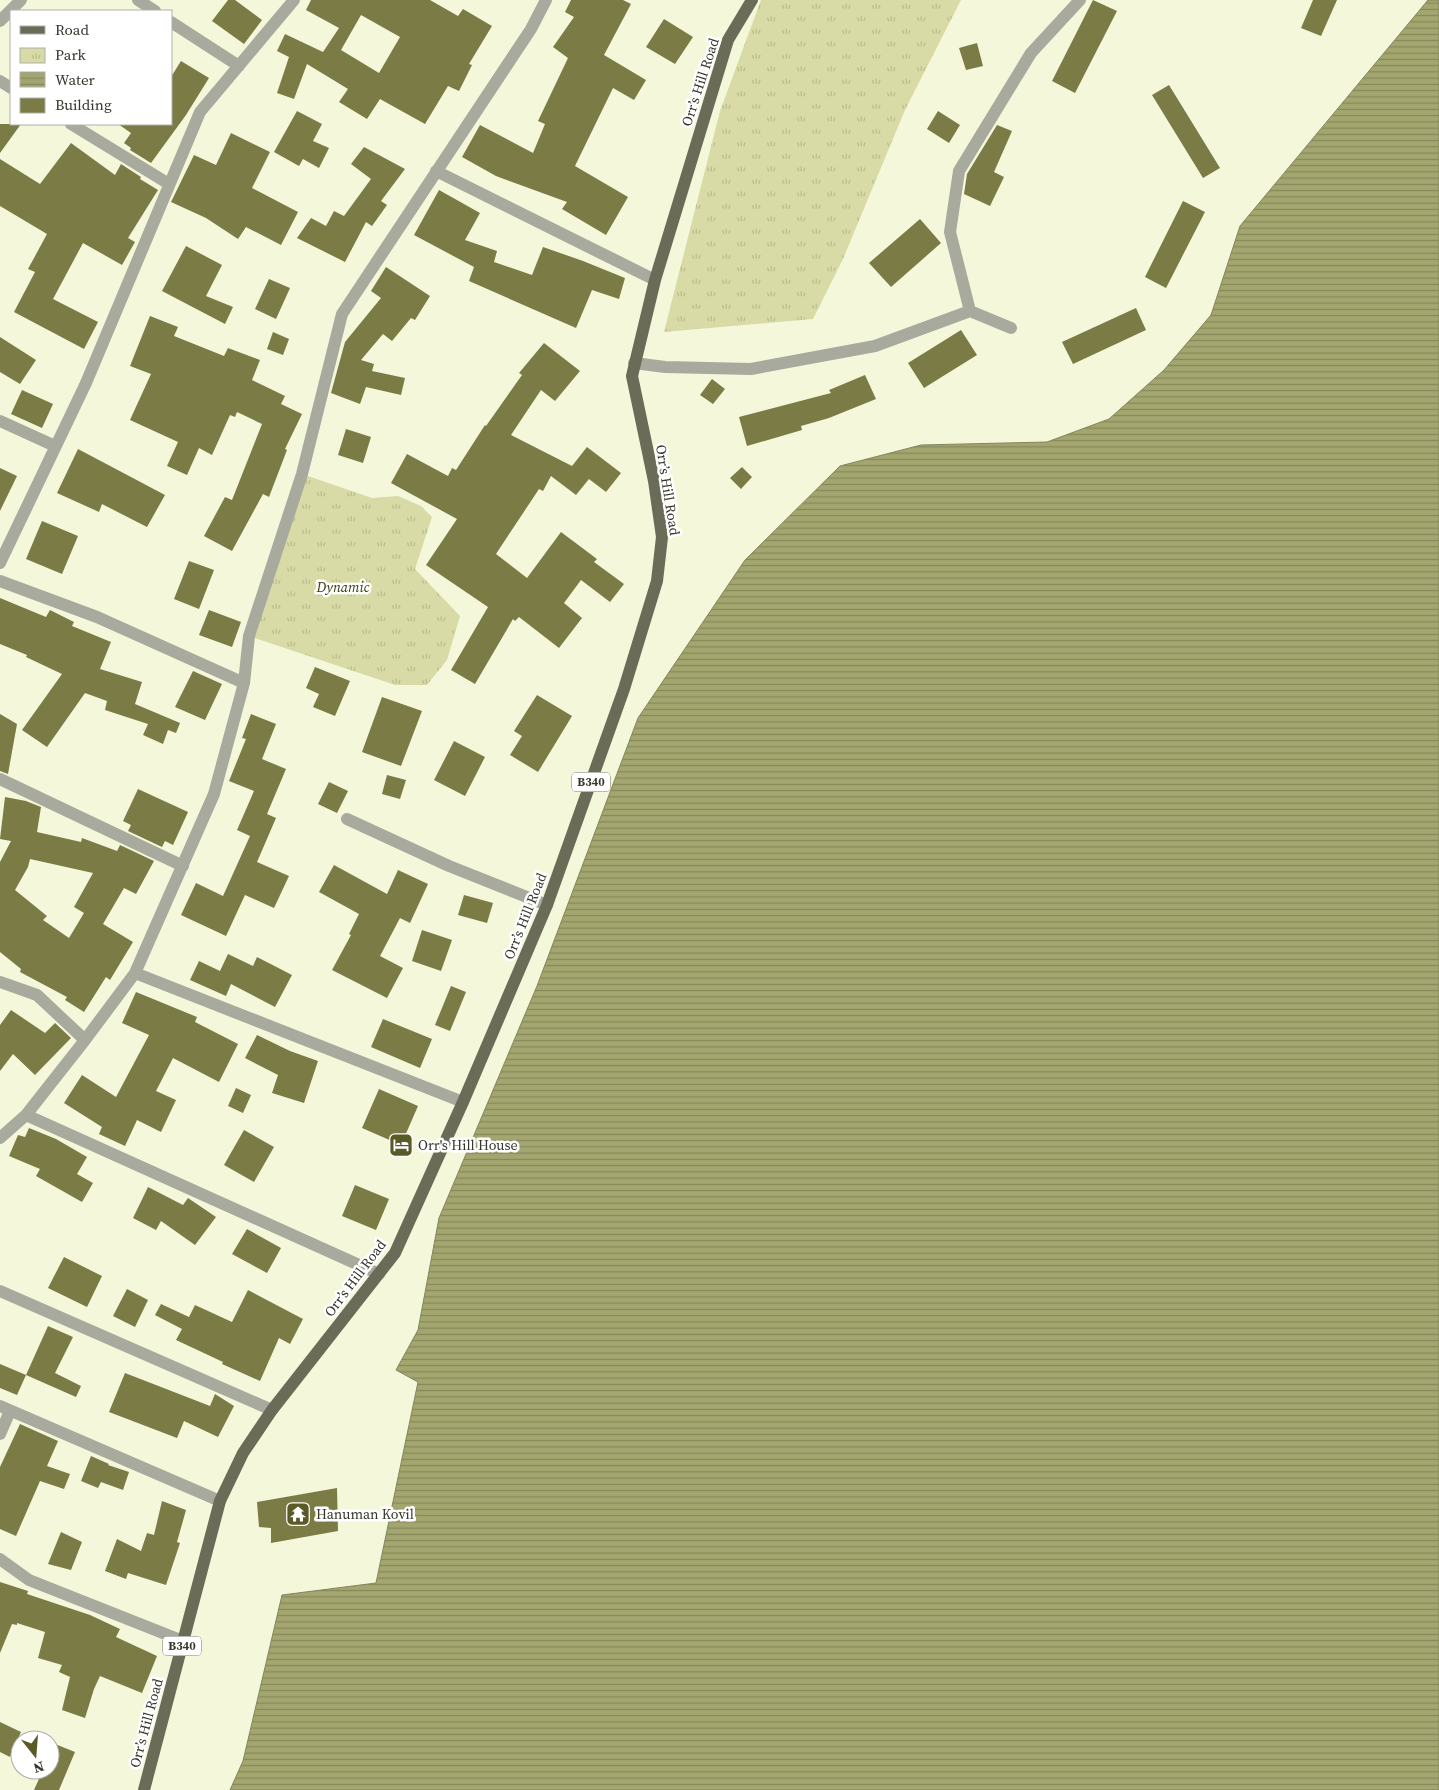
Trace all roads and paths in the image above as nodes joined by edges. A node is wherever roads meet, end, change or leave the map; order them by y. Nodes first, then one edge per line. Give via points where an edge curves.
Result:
1 (21, 0) edge
2 (138, 0) edge
3 (294, 0) edge
4 (546, 0) edge
5 (752, 0) edge
6 (1080, 0) edge
7 (11, 10) edge
8 (153, 10) edge
9 (10, 11) edge
10 (0, 21) edge
11 (172, 23) edge
12 (239, 66) junction
13 (73, 125) edge
14 (436, 171) junction
15 (169, 184) junction
16 (655, 280) junction
17 (970, 311) junction
18 (1011, 328) dead end
19 (634, 363) junction
20 (0, 421) edge
21 (56, 446) junction
22 (0, 563) edge
23 (0, 581) edge
24 (244, 683) junction
25 (0, 779) edge
26 (348, 818) dead end
27 (183, 866) junction
28 (547, 905) junction
29 (135, 973) junction
30 (0, 982) edge
31 (85, 1040) junction
32 (463, 1102) junction
33 (26, 1115) junction
34 (0, 1138) edge
35 (379, 1274) junction
36 (0, 1291) edge
37 (5, 1408) edge
38 (272, 1410) junction
39 (0, 1434) edge
40 (220, 1501) junction
41 (0, 1559) edge
42 (184, 1641) junction
43 (144, 1790) edge

1 - 7 street
2 - 8 street
3 - 12 street
4 - 14 street via 531,29
5 - 16 main road, Orr’s Hill Road / B340 via 728,40
6 - 17 street via 1031,53 959,171 950,232
9 - 10 street
11 - 12 street
12 - 15 street via 200,112
13 - 15 street
14 - 16 street
14 - 24 street via 342,314 302,474 249,636
15 - 21 street via 86,383
16 - 19 main road, Orr’s Hill Road / B340
17 - 18 street
17 - 19 street via 875,346 752,368 665,367
19 - 28 main road, Orr’s Hill Road / B340 via 632,376 662,537 657,581 624,689
20 - 21 street
21 - 22 street
23 - 24 street via 97,617
24 - 27 street via 214,794
25 - 27 street
26 - 28 street via 449,866
27 - 29 street
28 - 32 main road, Orr’s Hill Road / B340
29 - 31 street
29 - 32 street
30 - 31 street via 37,995
31 - 33 street
32 - 35 main road, Orr’s Hill Road / B340 via 395,1253
33 - 34 street
33 - 35 street
35 - 38 main road, Orr’s Hill Road / B340
36 - 38 street
37 - 39 street
37 - 40 street
38 - 40 main road, Orr’s Hill Road / B340 via 243,1453
40 - 42 main road, Orr’s Hill Road / B340
41 - 42 street via 29,1580
42 - 43 main road, Orr’s Hill Road / B340

